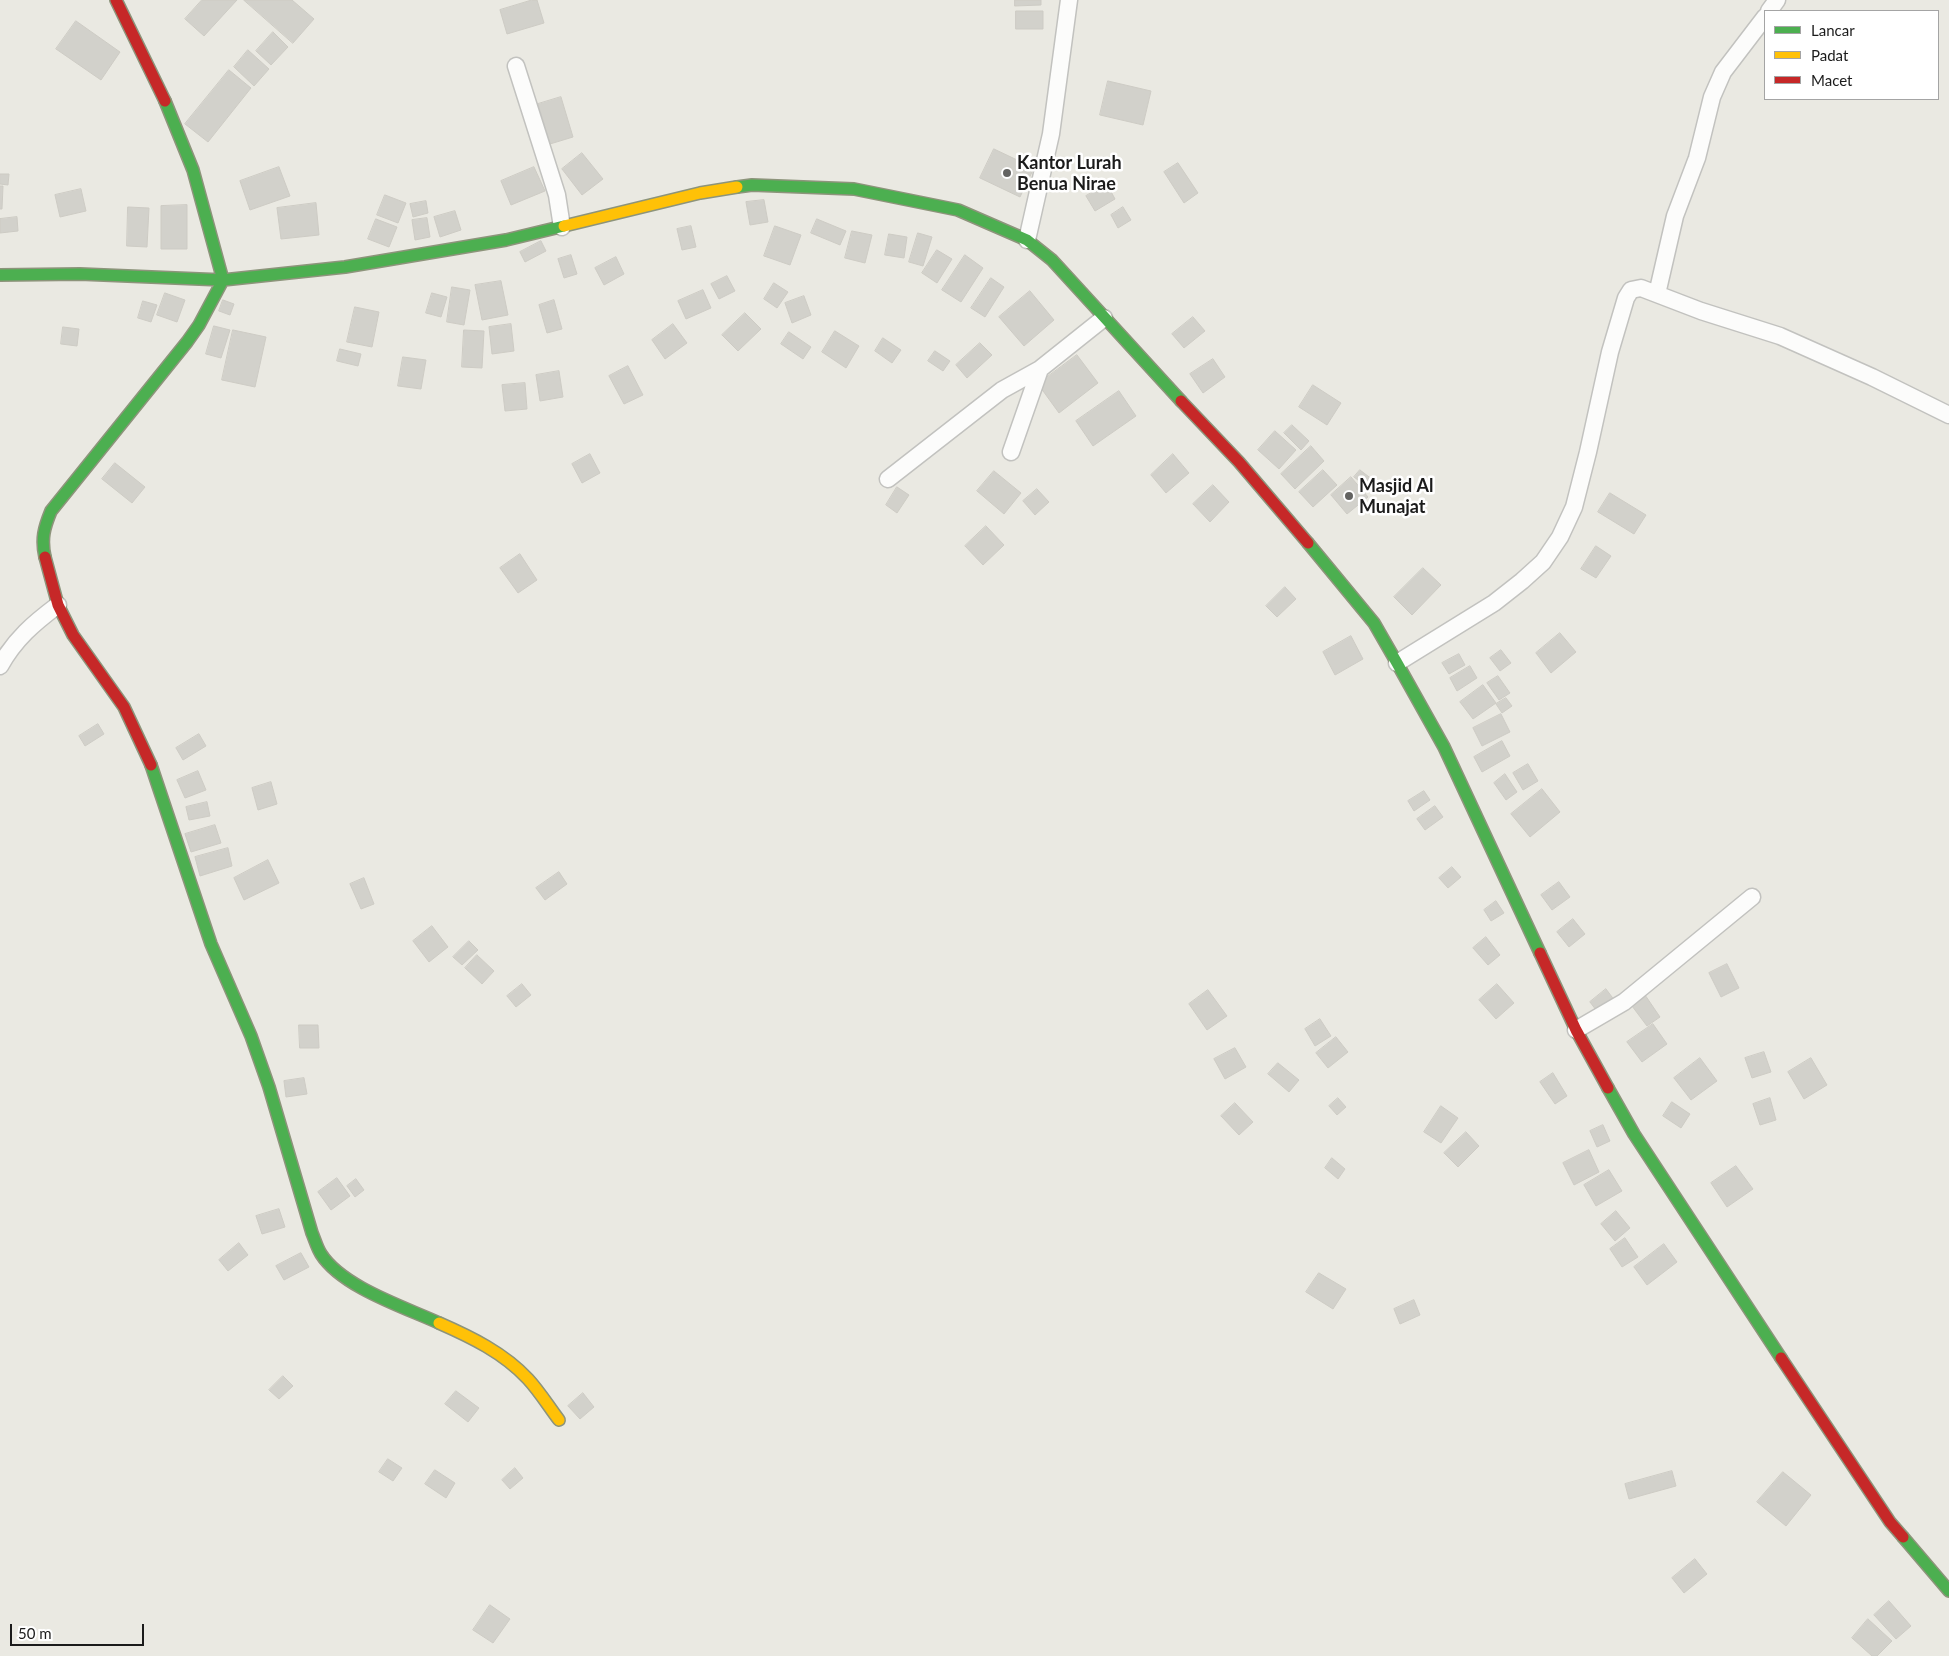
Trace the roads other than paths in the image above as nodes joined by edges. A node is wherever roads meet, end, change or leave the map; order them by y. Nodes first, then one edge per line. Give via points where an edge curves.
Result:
1 (116, 0) edge
2 (1068, 0) edge
3 (1764, 18) edge
4 (516, 66) dead end
5 (562, 227) junction
6 (1027, 240) junction
7 (0, 275) edge
8 (223, 280) junction
9 (1657, 294) junction
10 (1104, 318) junction
11 (1040, 369) junction
12 (1949, 415) edge
13 (1011, 452) dead end
14 (888, 479) dead end
15 (58, 605) junction
16 (1398, 663) junction
17 (0, 666) edge
18 (1752, 897) dead end
19 (1576, 1030) junction
20 (559, 1420) dead end
21 (1949, 1591) edge

1 - 8 street via 158,84 193,170
2 - 6 street via 1051,134
3 - 9 street via 1723,72 1712,97 1697,158 1676,216
4 - 5 street via 557,195
5 - 6 street via 700,193 752,185 800,186 854,189 958,210
5 - 8 street via 506,240 345,267
6 - 10 street via 1052,260
7 - 8 street via 80,274
8 - 15 street via 187,342 52,511 42,540
9 - 12 street via 1780,336
9 - 16 street via 1641,288 1631,290 1626,298 1574,507 1547,556 1494,603
10 - 11 street
10 - 16 street via 1239,462 1347,588 1374,623
11 - 13 street
11 - 14 street via 1002,390
15 - 17 street via 32,624
15 - 20 street via 73,635 124,707 145,749 211,944 269,1086 321,1254 336,1271 356,1285 473,1338 501,1356 528,1379
16 - 19 street via 1444,747
18 - 19 street via 1624,1002
19 - 21 street via 1634,1134 1833,1438 1890,1522

